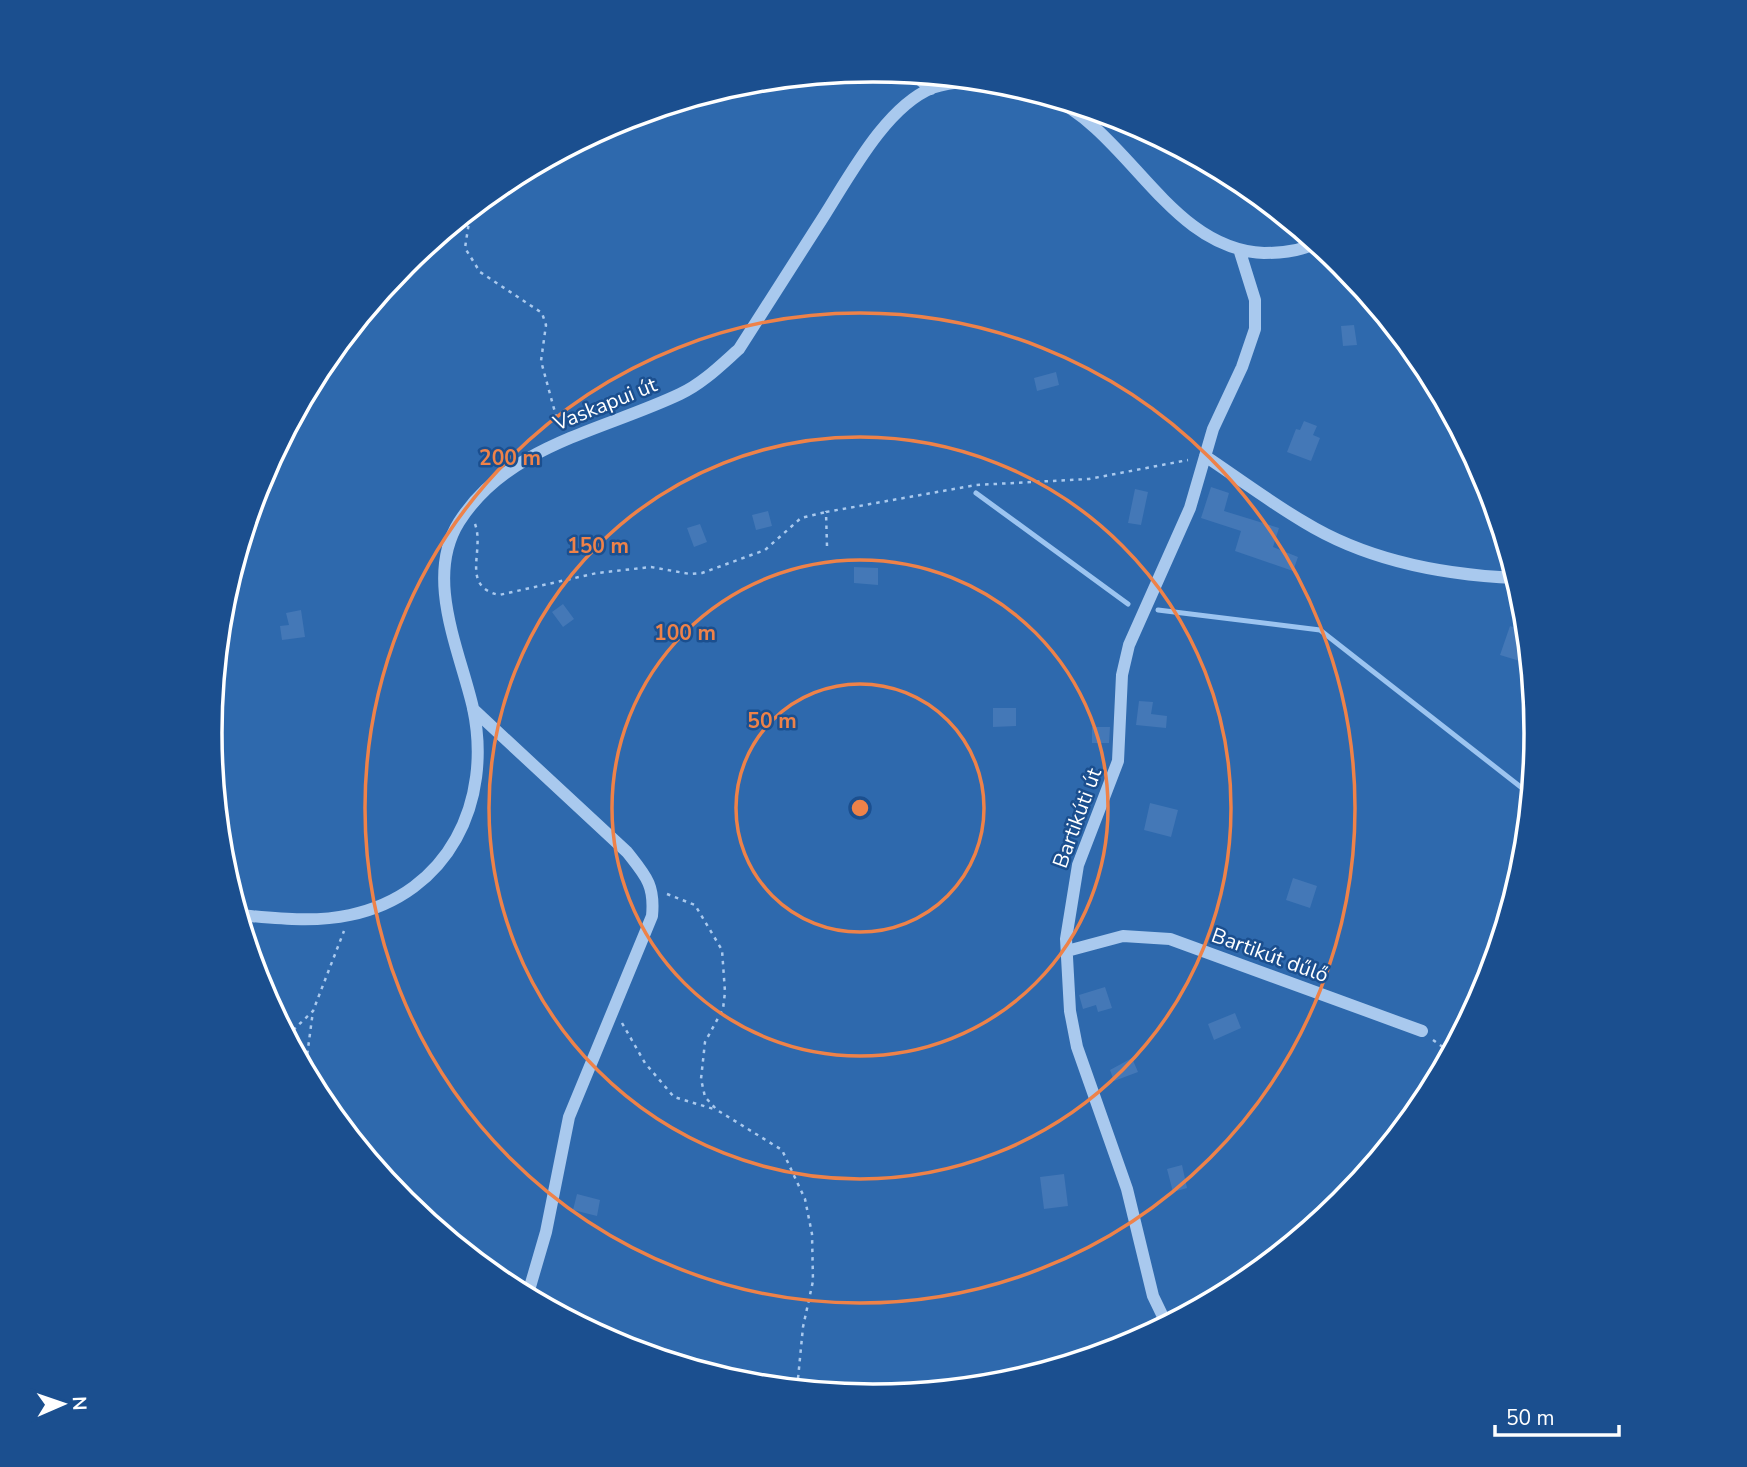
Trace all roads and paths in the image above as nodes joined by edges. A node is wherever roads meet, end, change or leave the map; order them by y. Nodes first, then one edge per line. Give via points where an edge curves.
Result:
1 (926, 85) edge
2 (944, 87) edge
3 (931, 89) junction
4 (1084, 117) edge
5 (469, 224) edge
6 (1305, 246) edge
7 (1240, 252) junction
8 (564, 440) junction
9 (1205, 456) junction
10 (470, 507) junction
11 (826, 512) junction
12 (827, 546) dead end
13 (1506, 577) edge
14 (473, 709) junction
15 (654, 894) junction
16 (351, 915) junction
17 (248, 916) edge
18 (1067, 951) junction
19 (313, 1011) junction
20 (613, 1013) junction
21 (293, 1030) edge
22 (1422, 1031) joint
23 (1444, 1047) edge
24 (307, 1054) edge
25 (718, 1110) junction
26 (530, 1286) edge
27 (1163, 1317) edge
28 (798, 1380) edge

1 - 3 street
2 - 3 street, Vaskapui út
3 - 8 street, Vaskapui út via 911,101 873,142 738,349 682,394
4 - 7 street via 1193,227
5 - 8 path via 465,248 480,272 542,313 546,325 541,361
6 - 7 street via 1276,253
7 - 9 street, Bartikúti út via 1255,300 1255,329
8 - 10 street, Vaskapui út via 494,480
9 - 11 path via 1089,479 976,485
9 - 13 street via 1306,523 1353,546 1410,564
9 - 18 street, Bartikúti út via 1190,508 1125,658 1118,761 1078,865
10 - 11 path via 477,529 477,580 487,592 499,595 597,573 651,567 702,573 765,550 801,518
10 - 14 street, Vaskapui út via 457,525 447,554 445,582 446,606
11 - 12 path
14 - 15 street via 628,852
14 - 16 street, Vaskapui út via 477,781 454,844 442,862 415,885
15 - 20 street via 652,916
15 - 25 path via 679,896 695,905 722,950 723,1009 705,1042 702,1079 705,1097
16 - 17 street, Vaskapui út via 289,919
16 - 19 path
18 - 22 street, Bartikút dűlő via 1123,936 1170,939
18 - 27 street, Bartikúti út via 1077,1047 1127,1189 1153,1296
19 - 21 path
19 - 24 path
20 - 25 path via 674,1097
20 - 26 street via 569,1116
22 - 23 path
25 - 28 path via 782,1150 805,1199 812,1234 813,1281

